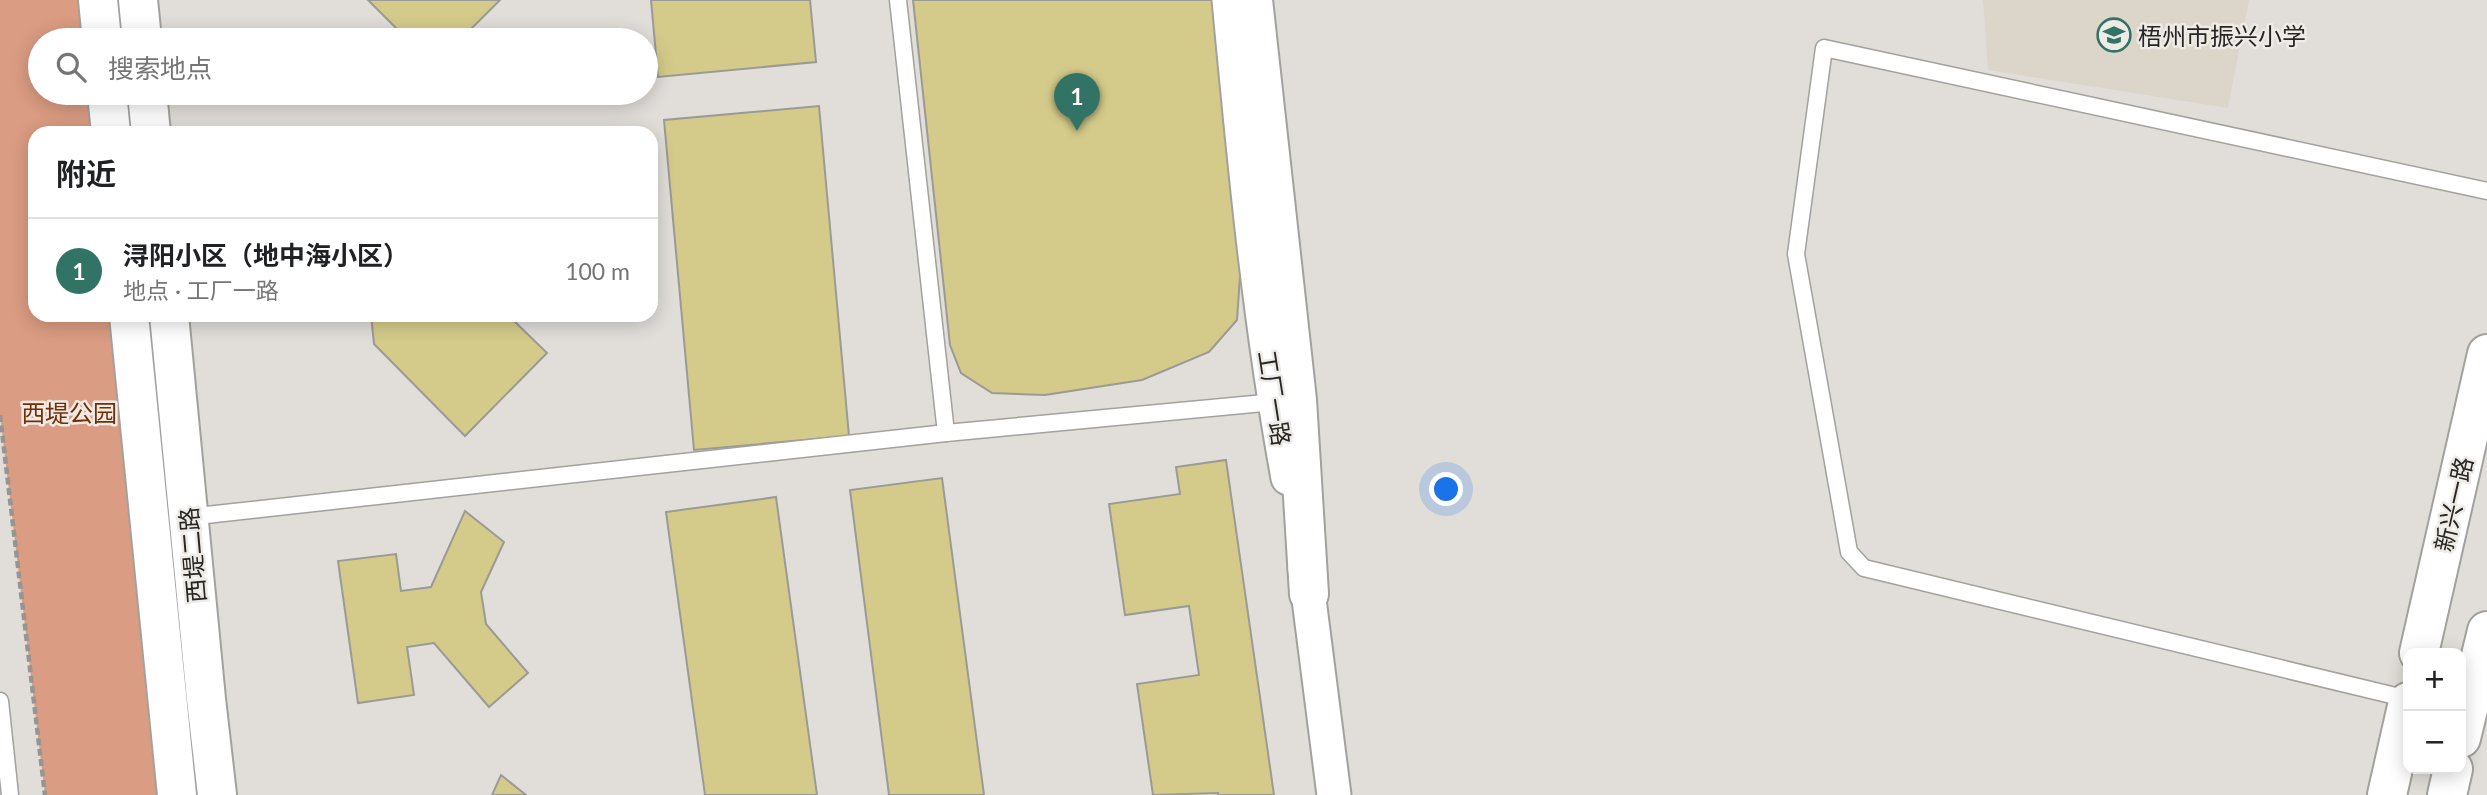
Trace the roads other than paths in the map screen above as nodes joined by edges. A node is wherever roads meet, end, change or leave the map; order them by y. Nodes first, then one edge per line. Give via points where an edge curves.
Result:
1 (98, 0) edge
2 (138, 0) edge
3 (898, 0) edge
4 (1229, 0) edge
5 (1254, 0) edge
6 (101, 28) edge
7 (141, 28) edge
8 (108, 105) edge
9 (148, 105) edge
10 (110, 126) edge
11 (150, 126) edge
12 (2487, 191) edge
13 (130, 322) edge
14 (170, 322) edge
15 (2487, 354) edge
16 (1274, 402) junction
17 (946, 433) junction
18 (188, 517) junction
19 (1309, 594) junction
20 (2487, 631) edge
21 (2420, 648) edge
22 (2403, 699) edge
23 (0, 701) edge
24 (2406, 711) edge
25 (2466, 717) edge
26 (2452, 774) edge
27 (10, 795) edge
28 (177, 795) edge
29 (217, 795) edge
30 (1334, 795) edge
31 (2387, 795) edge
32 (2447, 795) edge

1 - 6 main road
2 - 7 main road
3 - 17 lane
4 - 16 street, 工厂一路
5 - 19 main road via 1297,400
8 - 10 main road
9 - 11 main road
12 - 22 lane via 1824,48 1796,254 1849,552 1864,568
13 - 28 main road, 西堤二路
14 - 18 main road, 西堤二路
15 - 21 main road, 新兴一路
16 - 17 lane
16 - 19 street, 工厂一路
17 - 18 lane
18 - 29 main road, 西堤二路
19 - 30 street, 工厂一路
20 - 25 main road
23 - 27 lane
24 - 31 main road
26 - 32 main road

